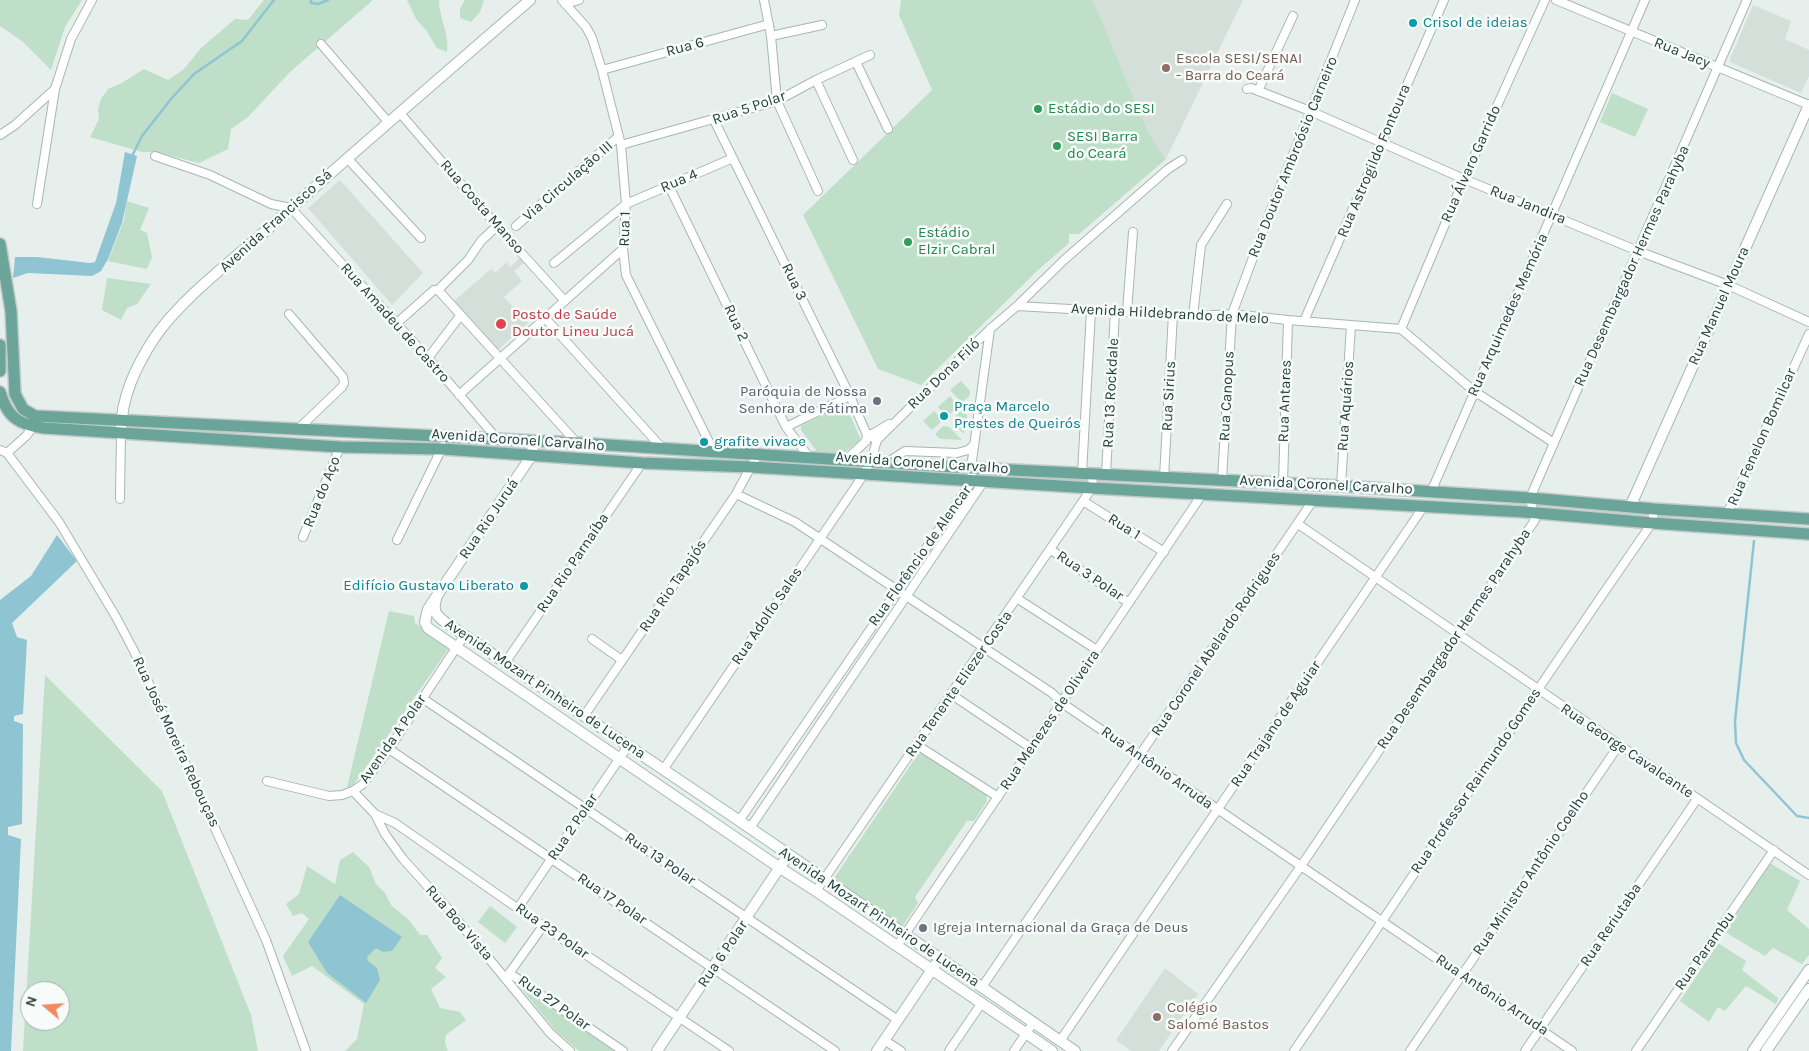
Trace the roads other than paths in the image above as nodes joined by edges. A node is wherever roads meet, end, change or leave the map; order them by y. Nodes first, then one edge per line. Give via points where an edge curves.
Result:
1 (92, 0) edge
2 (530, 0) edge
3 (578, 0) edge
4 (764, 0) edge
5 (1355, 0) edge
6 (1444, 0) edge
7 (1545, 0) edge
8 (1556, 0) edge
9 (1646, 0) edge
10 (1747, 0) edge
11 (563, 2) edge
12 (1293, 16) dead end
13 (769, 24) junction
14 (822, 25) dead end
15 (1632, 32) junction
16 (771, 36) junction
17 (320, 44) dead end
18 (870, 54) dead end
19 (856, 62) junction
20 (1718, 67) junction
21 (602, 70) junction
22 (816, 80) junction
23 (55, 89) junction
24 (1247, 89) dead end
25 (1258, 91) junction
26 (777, 101) junction
27 (1809, 105) edge
28 (1310, 111) junction
29 (400, 113) junction
30 (714, 120) junction
31 (389, 123) junction
32 (888, 129) dead end
33 (0, 136) edge
34 (619, 136) junction
35 (1382, 142) junction
36 (621, 145) junction
37 (155, 156) dead end
38 (347, 158) junction
39 (733, 158) junction
40 (853, 160) dead end
41 (1182, 160) dead end
42 (1464, 179) junction
43 (669, 186) junction
44 (818, 192) dead end
45 (37, 204) dead end
46 (626, 204) junction
47 (1227, 204) dead end
48 (291, 208) junction
49 (1552, 215) junction
50 (496, 226) junction
51 (516, 226) dead end
52 (1132, 232) dead end
53 (421, 238) dead end
54 (0, 244) edge
55 (623, 249) junction
56 (1638, 251) junction
57 (554, 263) dead end
58 (1728, 286) junction
59 (438, 290) junction
60 (564, 300) junction
61 (1017, 306) junction
62 (1091, 311) junction
63 (1116, 312) junction
64 (1126, 312) junction
65 (289, 314) dead end
66 (1173, 314) junction
67 (1232, 314) junction
68 (460, 316) junction
69 (1193, 316) junction
70 (545, 318) junction
71 (1288, 320) junction
72 (1304, 321) junction
73 (1809, 322) edge
74 (397, 324) junction
75 (1351, 326) junction
76 (990, 329) junction
77 (1401, 329) junction
78 (1809, 334) edge
79 (0, 345) edge
80 (428, 358) junction
81 (501, 358) junction
82 (0, 370) edge
83 (1474, 391) junction
84 (0, 392) edge
85 (459, 395) junction
86 (850, 396) junction
87 (898, 419) junction
88 (34, 421) junction
89 (121, 426) junction
90 (786, 427) junction
91 (298, 429) junction
92 (867, 434) junction
93 (444, 437) junction
94 (498, 440) junction
95 (878, 440) junction
96 (533, 441) junction
97 (577, 443) junction
98 (1554, 443) junction
99 (974, 445) junction
100 (340, 447) junction
101 (443, 449) junction
102 (662, 449) junction
103 (4, 451) edge
104 (714, 452) junction
105 (758, 454) junction
106 (532, 456) junction
107 (809, 457) junction
108 (846, 460) junction
109 (871, 461) junction
110 (888, 462) junction
111 (642, 463) junction
112 (751, 467) junction
113 (970, 468) junction
114 (1088, 473) junction
115 (864, 474) junction
116 (1106, 474) junction
117 (1164, 477) junction
118 (1222, 479) junction
119 (972, 480) junction
120 (984, 481) junction
121 (1283, 483) junction
122 (1341, 486) junction
123 (1092, 488) junction
124 (1432, 492) junction
125 (1203, 493) junction
126 (736, 494) junction
127 (1530, 498) junction
128 (120, 499) dead end
129 (1314, 500) junction
130 (1083, 501) junction
131 (1424, 506) junction
132 (1630, 507) junction
133 (1654, 509) junction
134 (1533, 512) junction
135 (1729, 514) junction
136 (1809, 519) edge
137 (1652, 523) junction
138 (1298, 524) junction
139 (1804, 534) edge
140 (303, 537) dead end
141 (819, 539) junction
142 (397, 540) dead end
143 (1809, 540) edge
144 (1050, 550) junction
145 (1164, 552) junction
146 (1375, 577) junction
147 (897, 590) junction
148 (437, 596) junction
149 (906, 596) junction
150 (1018, 599) junction
151 (1129, 603) junction
152 (1458, 635) junction
153 (464, 636) junction
154 (592, 639) dead end
155 (456, 648) junction
156 (983, 648) junction
157 (1097, 650) junction
158 (622, 660) junction
159 (505, 663) junction
160 (1537, 689) junction
161 (952, 695) junction
162 (422, 698) junction
163 (1062, 703) junction
164 (584, 716) junction
165 (917, 745) junction
166 (1619, 745) junction
167 (628, 746) junction
168 (1031, 748) junction
169 (389, 749) junction
170 (1140, 756) junction
171 (619, 759) junction
172 (663, 770) junction
173 (267, 781) dead end
174 (353, 791) junction
175 (998, 797) junction
176 (1697, 798) junction
177 (586, 809) junction
178 (1218, 810) junction
179 (375, 814) junction
180 (739, 821) junction
181 (750, 828) junction
182 (1774, 850) junction
183 (788, 855) junction
184 (552, 858) junction
185 (1300, 866) junction
186 (780, 868) junction
187 (1809, 875) edge
188 (825, 879) junction
189 (816, 891) junction
190 (518, 908) junction
191 (747, 919) junction
192 (1383, 921) junction
193 (542, 926) junction
194 (906, 934) junction
195 (897, 946) junction
196 (940, 958) junction
197 (714, 969) junction
198 (932, 970) junction
199 (1809, 970) edge
200 (507, 975) junction
201 (1462, 975) junction
202 (982, 987) junction
203 (1809, 989) edge
204 (981, 1004) junction
205 (680, 1018) junction
206 (898, 1020) junction
207 (1033, 1023) junction
208 (1779, 1023) junction
209 (1540, 1028) junction
210 (1026, 1034) junction
211 (884, 1040) junction
212 (1060, 1041) junction
213 (306, 1051) edge
214 (570, 1051) edge
215 (623, 1051) edge
216 (657, 1051) edge
217 (729, 1051) edge
218 (835, 1051) edge
219 (877, 1051) edge
220 (901, 1051) edge
221 (949, 1051) edge
222 (1014, 1051) edge
223 (1052, 1051) edge
224 (1075, 1051) edge
225 (1172, 1051) edge
226 (1294, 1051) edge
227 (1410, 1051) edge
228 (1525, 1051) edge
229 (1572, 1051) edge
230 (1636, 1051) edge
231 (1753, 1051) edge
232 (1766, 1051) edge

1 - 23 street via 71,38
2 - 29 main road, Avenida Francisco Sá
3 - 11 street
4 - 13 street
5 - 28 street, Rua Doutor Ambroósio Carneiro
6 - 35 street, Rua Astrogildo Fontoura
7 - 42 street, Rua Álvaro Garrido
8 - 15 street, Rua Jacy
9 - 15 street, Rua Arquimedes Memória
10 - 20 street, Rua Desembargador Hermes Parahyba
11 - 21 street, Rua 1 via 589,33
12 - 25 street
13 - 16 street
13 - 21 street, Rua 6
14 - 16 street
15 - 20 street, Rua Jacy
15 - 49 street, Rua Arquimedes Memória
16 - 26 street
17 - 31 street
18 - 19 street, Rua 5 Polar
19 - 22 street, Rua 5 Polar
19 - 32 street
20 - 27 street, Rua Jacy
20 - 56 street, Rua Desembargador Hermes Parahyba
21 - 34 street, Rua 1
22 - 26 street, Rua 5 Polar
22 - 40 street
23 - 33 street
23 - 45 street
24 - 25 street, Rua Jandira
25 - 28 street, Rua Jandira
26 - 30 street, Rua 5 Polar
26 - 44 street
27 - 58 main road, Rua Manuel Moura
28 - 35 street, Rua Jandira
28 - 67 street, Rua Doutor Ambroósio Carneiro
29 - 31 main road, Avenida Francisco Sá
29 - 50 street, Rua Costa Manso
30 - 36 street, Rua 5 Polar
30 - 39 street, Rua 3
31 - 38 main road, Avenida Francisco Sá
34 - 36 street, Rua 1
34 - 51 street, Via Circulação III
35 - 42 street, Rua Jandira
35 - 72 street, Rua Astrogildo Fontoura
36 - 46 street, Rua 1
37 - 48 street via 210,175 271,204
38 - 48 main road, Avenida Francisco Sá
38 - 53 street
39 - 43 street, Rua 4
39 - 86 street, Rua 3
41 - 61 street via 1064,260
42 - 49 street, Rua Jandira
42 - 77 street, Rua Álvaro Garrido
43 - 46 street, Rua 4
43 - 90 street, Rua 2
46 - 55 street, Rua 1
46 - 57 street, Rua 4
47 - 69 street via 1199,249
48 - 74 street, Rua Amadeu de Castro
48 - 89 main road, Avenida Francisco Sá via 188,300 156,336 126,395
49 - 56 street, Rua Jandira
49 - 83 street, Rua Arquimedes Memória
50 - 59 street
50 - 60 street, Rua Costa Manso
52 - 64 street
54 - 88 main road via 11,311 15,394
55 - 60 street
55 - 104 street, Rua 1 via 626,275
56 - 58 street, Rua Jandira
56 - 98 street, Rua Desembargador Hermes Parahyba
58 - 73 street, Rua Jandira
58 - 132 main road, Rua Manuel Moura
59 - 68 street
59 - 74 street via 434,290
60 - 70 street
61 - 62 street, Avenida Hildebrando de Melo
61 - 76 street
62 - 63 street, Avenida Hildebrando de Melo
62 - 114 street, Rua 13 Rockdale
63 - 64 street, Avenida Hildebrando de Melo
63 - 116 street, Rua 13 Rockdale
64 - 66 street, Avenida Hildebrando de Melo
65 - 91 street via 343,377 344,383
66 - 69 street, Avenida Hildebrando de Melo
66 - 117 street, Rua Sirius
67 - 69 street, Avenida Hildebrando de Melo
67 - 71 street, Avenida Hildebrando de Melo
67 - 118 street, Rua Canopus
68 - 80 street
68 - 81 street
70 - 81 street
70 - 102 street
71 - 72 street, Avenida Hildebrando de Melo
71 - 121 street, Rua Antares
72 - 75 street, Avenida Hildebrando de Melo
74 - 80 street, Rua Amadeu de Castro
75 - 77 street, Avenida Hildebrando de Melo
75 - 122 street, Rua Aquários
76 - 87 street, Rua Dona Filó
76 - 99 street, Rua Florêncio de Alencar
77 - 83 street
78 - 135 street, Rua Fenelon Bomilcar
79 - 82 main road
80 - 85 street, Rua Amadeu de Castro
81 - 85 street
81 - 97 street
83 - 98 street
83 - 124 street, Rua Arquimedes Memória
84 - 88 main road via 5,408 12,416 20,422
85 - 94 street, Rua Amadeu de Castro
86 - 90 street
86 - 92 street, Rua 3
87 - 92 street, Rua Dona Filó
87 - 95 street, Rua Dona Filó
88 - 89 main road, Avenida Coronel Carvalho
88 - 103 street, Rua José Moreira Rebouças via 26,436
89 - 91 main road, Avenida Coronel Carvalho
89 - 100 main road, Avenida Coronel Carvalho
89 - 128 street, Avenida Francisco Sá
90 - 107 street, Rua 2
91 - 93 main road, Avenida Coronel Carvalho
92 - 95 street
92 - 108 street via 866,441
93 - 94 main road, Avenida Coronel Carvalho
93 - 101 street
94 - 96 main road, Avenida Coronel Carvalho
95 - 109 street, Rua Dona Filó
96 - 97 main road, Avenida Coronel Carvalho
96 - 106 main road
97 - 102 main road, Avenida Coronel Carvalho
98 - 127 street, Rua Desembargador Hermes Parahyba
99 - 110 street, Avenida Coronel Carvalho via 957,454 905,451
99 - 113 street, Rua Florêncio de Alencar
100 - 101 main road, Avenida Coronel Carvalho
100 - 140 street, Rua do Aço
101 - 106 main road, Avenida Coronel Carvalho
101 - 142 street
102 - 104 main road, Avenida Coronel Carvalho
103 - 213 street, Rua José Moreira Rebouças via 59,522 134,651 266,940
104 - 105 main road, Avenida Coronel Carvalho
105 - 107 main road, Avenida Coronel Carvalho
105 - 112 street, Rua Rio Tapajós
106 - 111 main road, Avenida Coronel Carvalho
106 - 148 main road, Rua Rio Juruá
107 - 108 main road, Avenida Coronel Carvalho
108 - 109 main road, Avenida Coronel Carvalho
109 - 110 main road, Avenida Coronel Carvalho
109 - 115 street, Rua Adolfo Sales
110 - 113 main road, Avenida Coronel Carvalho
111 - 112 main road, Avenida Coronel Carvalho
111 - 159 street, Rua Rio Parnaíba
112 - 115 main road, Avenida Coronel Carvalho
112 - 126 street, Rua Rio Tapajós
113 - 114 main road, Avenida Coronel Carvalho
113 - 119 street, Rua Florêncio de Alencar
114 - 116 main road, Avenida Coronel Carvalho
114 - 123 street
115 - 119 main road, Avenida Coronel Carvalho
115 - 141 street, Rua Adolfo Sales
116 - 117 main road, Avenida Coronel Carvalho
117 - 118 main road, Avenida Coronel Carvalho
118 - 121 main road, Avenida Coronel Carvalho
119 - 120 main road, Avenida Coronel Carvalho
119 - 147 street, Rua Florêncio de Alencar
120 - 123 main road, Avenida Coronel Carvalho
120 - 149 street, Rua Florêncio de Alencar
121 - 122 main road, Avenida Coronel Carvalho
122 - 124 main road, Avenida Coronel Carvalho
123 - 125 main road, Avenida Coronel Carvalho
123 - 130 street, Rua Tenente Eliezer Costa
124 - 127 main road, Avenida Coronel Carvalho
125 - 129 main road, Avenida Coronel Carvalho
125 - 145 street, Rua Menezes de Oliveira
126 - 141 street, Rua Antônio Arruda via 795,522
126 - 158 street, Rua Rio Tapajós
127 - 132 main road, Avenida Coronel Carvalho
127 - 134 street, Rua Desembargador Hermes Parahyba
129 - 131 main road, Avenida Coronel Carvalho
129 - 138 street, Rua Coronel Abelardo Rodrigues
130 - 144 street, Rua Tenente Eliezer Costa
130 - 145 street, Rua 1
131 - 134 main road, Avenida Coronel Carvalho
131 - 146 street, Rua Trajano de Aguiar
132 - 133 main road, Avenida Coronel Carvalho
133 - 135 main road, Avenida Coronel Carvalho
133 - 137 street, Rua Professor Raimundo Gomes
134 - 137 main road, Avenida Coronel Carvalho
134 - 152 street, Rua Desembargador Hermes Parahyba via 1535,520
135 - 136 main road, Avenida Coronel Carvalho
137 - 139 main road, Avenida Coronel Carvalho
137 - 160 street, Rua Professor Raimundo Gomes
138 - 146 street, Rua George Cavalcante
138 - 170 street, Rua Coronel Abelardo Rodrigues
139 - 143 street
141 - 147 street, Rua Antônio Arruda
141 - 172 street, Rua Adolfo Sales
144 - 150 street, Rua Tenente Eliezer Costa
144 - 151 street, Rua 3 Polar
145 - 151 street, Rua Menezes de Oliveira
146 - 152 street, Rua George Cavalcante
146 - 178 street, Rua Trajano de Aguiar
147 - 149 street, Rua Antônio Arruda
147 - 180 street, Rua Florêncio de Alencar
148 - 153 main road, Avenida Mozart Pinheiro de Lucena via 434,610 437,617
148 - 155 main road, Avenida Mozart Pinheiro de Lucena via 428,609 425,622 428,628
149 - 156 street, Rua Antônio Arruda
149 - 181 street, Rua Florêncio de Alencar
150 - 156 street, Rua Tenente Eliezer Costa
150 - 157 street
151 - 157 street, Rua Menezes de Oliveira
152 - 160 street, Rua George Cavalcante
152 - 185 street, Rua Desembargador Hermes Parahyba
153 - 155 street, Avenida A Polar
153 - 159 main road, Avenida Mozart Pinheiro de Lucena
154 - 158 street
155 - 162 street, Avenida A Polar
155 - 171 main road, Avenida Mozart Pinheiro de Lucena
156 - 161 street, Rua Tenente Eliezer Costa
156 - 163 street, Rua Antônio Arruda
157 - 163 street, Rua Menezes de Oliveira
158 - 164 street, Rua Rio Tapajós
159 - 164 main road, Avenida Mozart Pinheiro de Lucena
160 - 166 street, Rua George Cavalcante
160 - 192 street, Rua Professor Raimundo Gomes
161 - 165 street, Rua Tenente Eliezer Costa
161 - 168 street
162 - 169 street, Avenida A Polar
162 - 177 street, Rua 13 Polar
163 - 168 street, Rua Menezes de Oliveira
163 - 170 street, Rua Antônio Arruda
164 - 167 main road, Avenida Mozart Pinheiro de Lucena
165 - 175 street
165 - 188 street, Rua Tenente Eliezer Costa
166 - 176 street, Rua George Cavalcante
166 - 201 street, Rua Ministro Antônio Coelho
167 - 171 street, Rua 2 Polar
167 - 172 main road, Avenida Mozart Pinheiro de Lucena
168 - 175 street, Rua Menezes de Oliveira
169 - 174 street, Avenida A Polar via 369,777
169 - 184 street, Rua 17 Polar
170 - 178 street, Rua Antônio Arruda
170 - 202 street, Rua Coronel Abelardo Rodrigues
171 - 177 street, Rua 2 Polar
171 - 186 main road, Avenida Mozart Pinheiro de Lucena
172 - 180 main road, Avenida Mozart Pinheiro de Lucena
173 - 174 street, Avenida A Polar via 329,796
174 - 179 street, Rua Boa Vista
175 - 194 street, Rua Menezes de Oliveira
176 - 182 street, Rua George Cavalcante
176 - 209 street, Rua Reriutaba
177 - 184 street, Rua 2 Polar
177 - 191 street, Rua 13 Polar
178 - 185 street, Rua Antônio Arruda
178 - 212 street, Rua Trajano de Aguiar
179 - 190 street, Rua 23 Polar via 395,823
179 - 200 street, Rua Boa Vista via 403,859
180 - 181 main road, Avenida Mozart Pinheiro de Lucena
181 - 183 main road, Avenida Mozart Pinheiro de Lucena
182 - 187 street, Rua George Cavalcante
182 - 230 street, Rua Parambu
183 - 186 main road, Rua 6 Polar
183 - 188 main road, Avenida Mozart Pinheiro de Lucena
184 - 190 street, Rua 2 Polar
184 - 197 street, Rua 17 Polar
185 - 192 street, Rua Antônio Arruda
185 - 225 street, Rua Desembargador Hermes Parahyba
186 - 189 main road, Avenida Mozart Pinheiro de Lucena
186 - 191 main road, Rua 6 Polar
188 - 189 street, Rua Tenente Eliezer Costa
188 - 194 main road, Avenida Mozart Pinheiro de Lucena
189 - 195 main road, Avenida Mozart Pinheiro de Lucena
190 - 193 street, Rua 23 Polar
191 - 197 main road, Rua 6 Polar
191 - 206 street, Rua 13 Polar
192 - 201 street, Rua Antônio Arruda
192 - 226 street, Rua Professor Raimundo Gomes
193 - 200 street
193 - 205 street, Rua 23 Polar
194 - 195 street, Rua Menezes de Oliveira
194 - 196 main road, Avenida Mozart Pinheiro de Lucena
195 - 198 main road, Avenida Mozart Pinheiro de Lucena
196 - 198 main road
196 - 202 main road, Avenida Mozart Pinheiro de Lucena
197 - 205 main road, Rua 6 Polar
197 - 218 street, Rua 17 Polar
198 - 204 main road, Avenida Mozart Pinheiro de Lucena
198 - 206 main road
199 - 208 main road
200 - 214 street, Rua Boa Vista via 550,1033
200 - 215 street, Rua 27 Polar
201 - 209 street, Rua Antônio Arruda
201 - 227 street, Rua Ministro Antônio Coelho
202 - 207 main road, Avenida Mozart Pinheiro de Lucena
203 - 208 main road
204 - 210 main road, Avenida Mozart Pinheiro de Lucena
204 - 221 street
205 - 216 main road, Rua 6 Polar
205 - 217 street, Rua 23 Polar
206 - 211 main road
207 - 210 street
207 - 212 main road, Avenida Mozart Pinheiro de Lucena
208 - 231 main road
208 - 232 main road
209 - 228 street, Rua Reriutaba
209 - 229 street, Rua Antônio Arruda
210 - 222 street
210 - 223 main road, Avenida Mozart Pinheiro de Lucena
211 - 219 main road
211 - 220 street
212 - 224 main road, Avenida Mozart Pinheiro de Lucena

